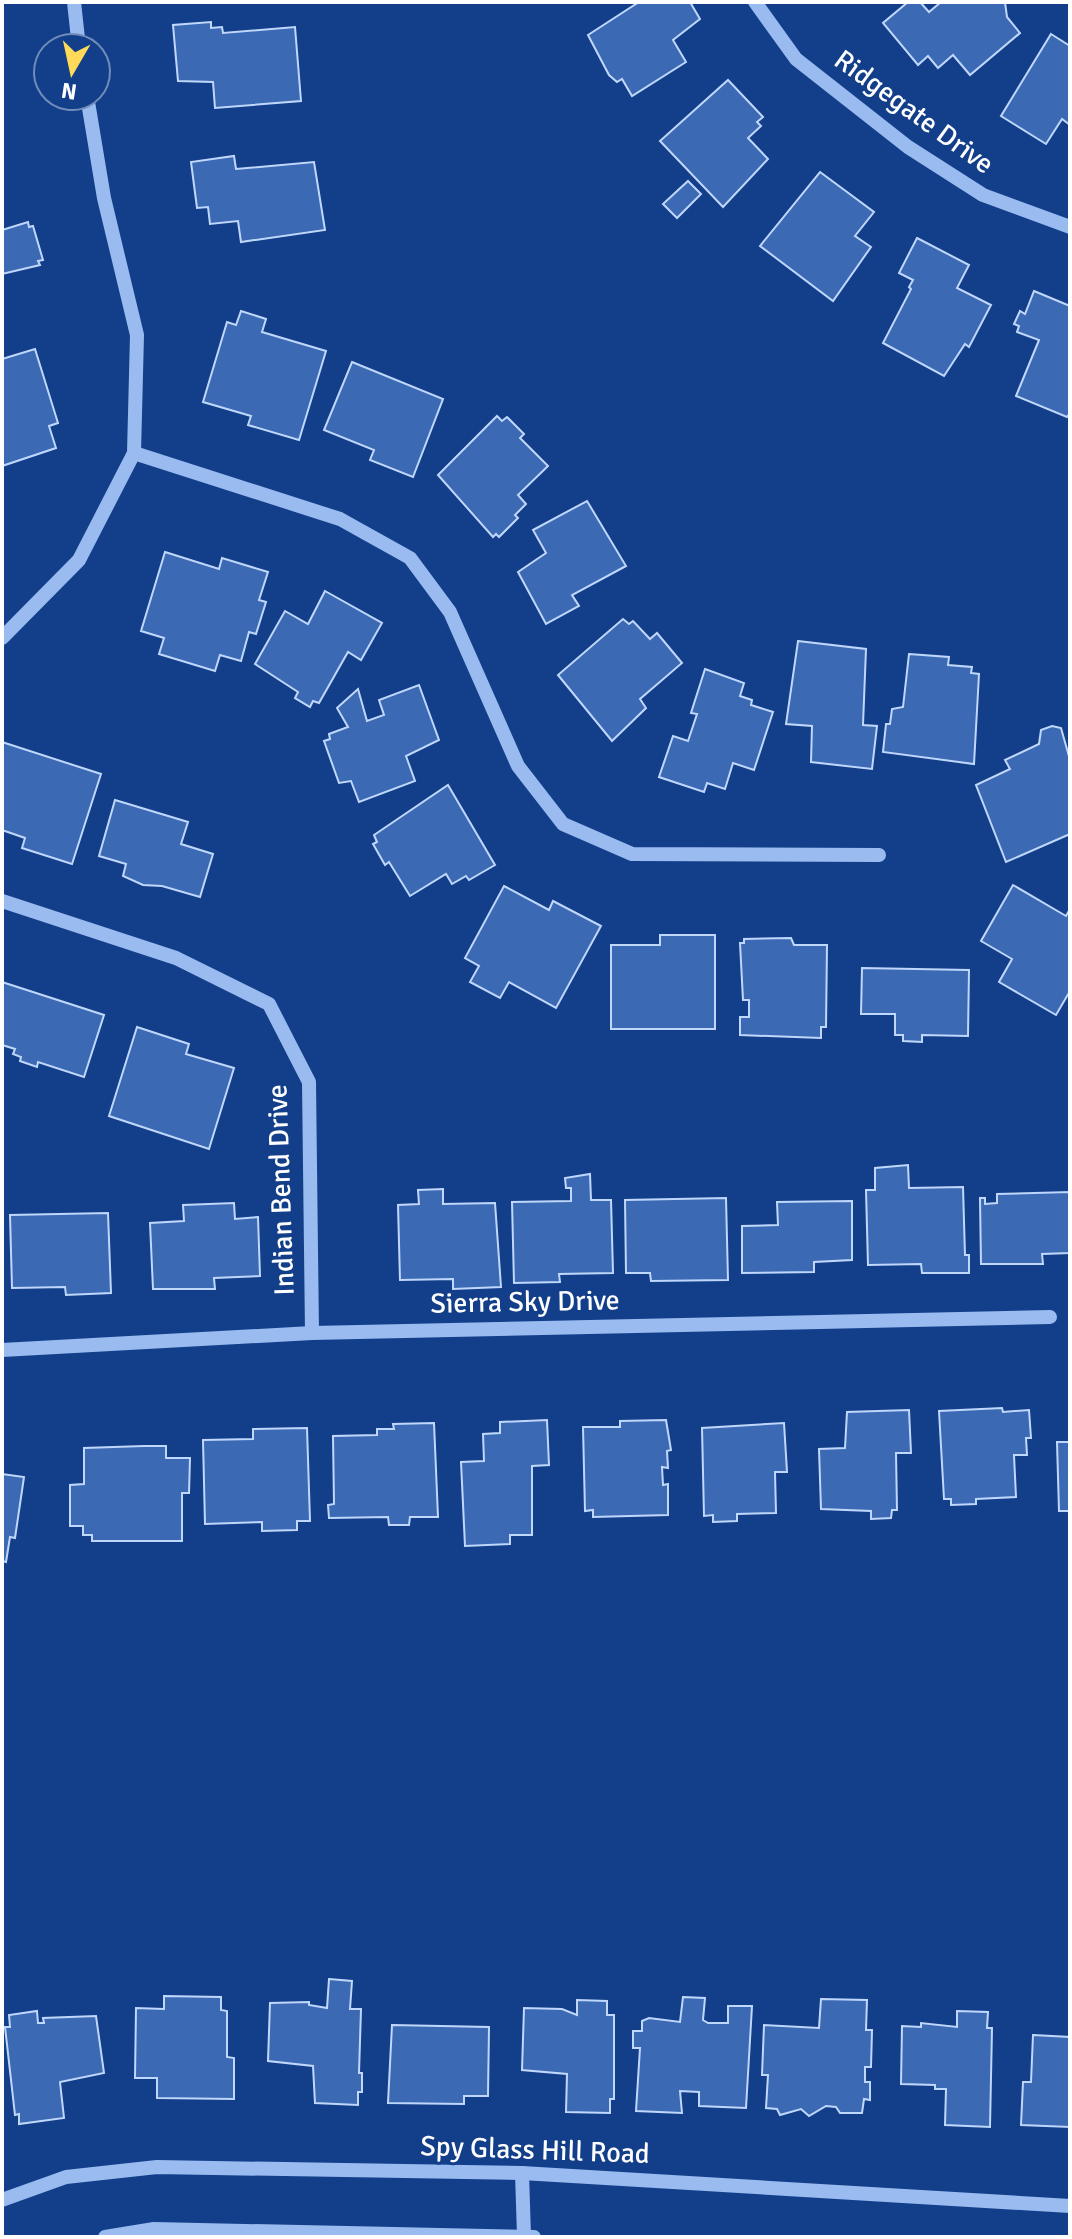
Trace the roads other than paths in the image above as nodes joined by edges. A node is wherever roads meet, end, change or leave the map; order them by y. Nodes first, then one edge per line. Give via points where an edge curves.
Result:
1 (74, 2) edge
2 (755, 2) edge
3 (77, 32) edge
4 (90, 112) edge
5 (1070, 227) edge
6 (134, 453) junction
7 (2, 638) edge
8 (879, 855) dead end
9 (2, 901) edge
10 (1050, 1317) dead end
11 (312, 1333) junction
12 (2, 1350) edge
13 (522, 2173) junction
14 (2, 2200) edge
15 (1070, 2206) edge
16 (524, 2236) edge
17 (105, 2237) edge
18 (534, 2237) edge

1 - 3 street
2 - 5 street, Ridgegate Drive via 796,59 908,147 983,195
4 - 6 street via 137,335
6 - 7 street via 79,560
6 - 8 street via 340,519 410,558 450,612 518,766 563,824 632,854
9 - 11 street, Indian Bend Drive via 176,958 269,1004 309,1082
10 - 11 street, Sierra Sky Drive
11 - 12 street, Sierra Sky Drive
13 - 14 street, Spy Glass Hill Road via 157,2167 66,2177
13 - 15 street, Spy Glass Hill Road
13 - 16 street
16 - 17 street via 154,2229
16 - 18 street

